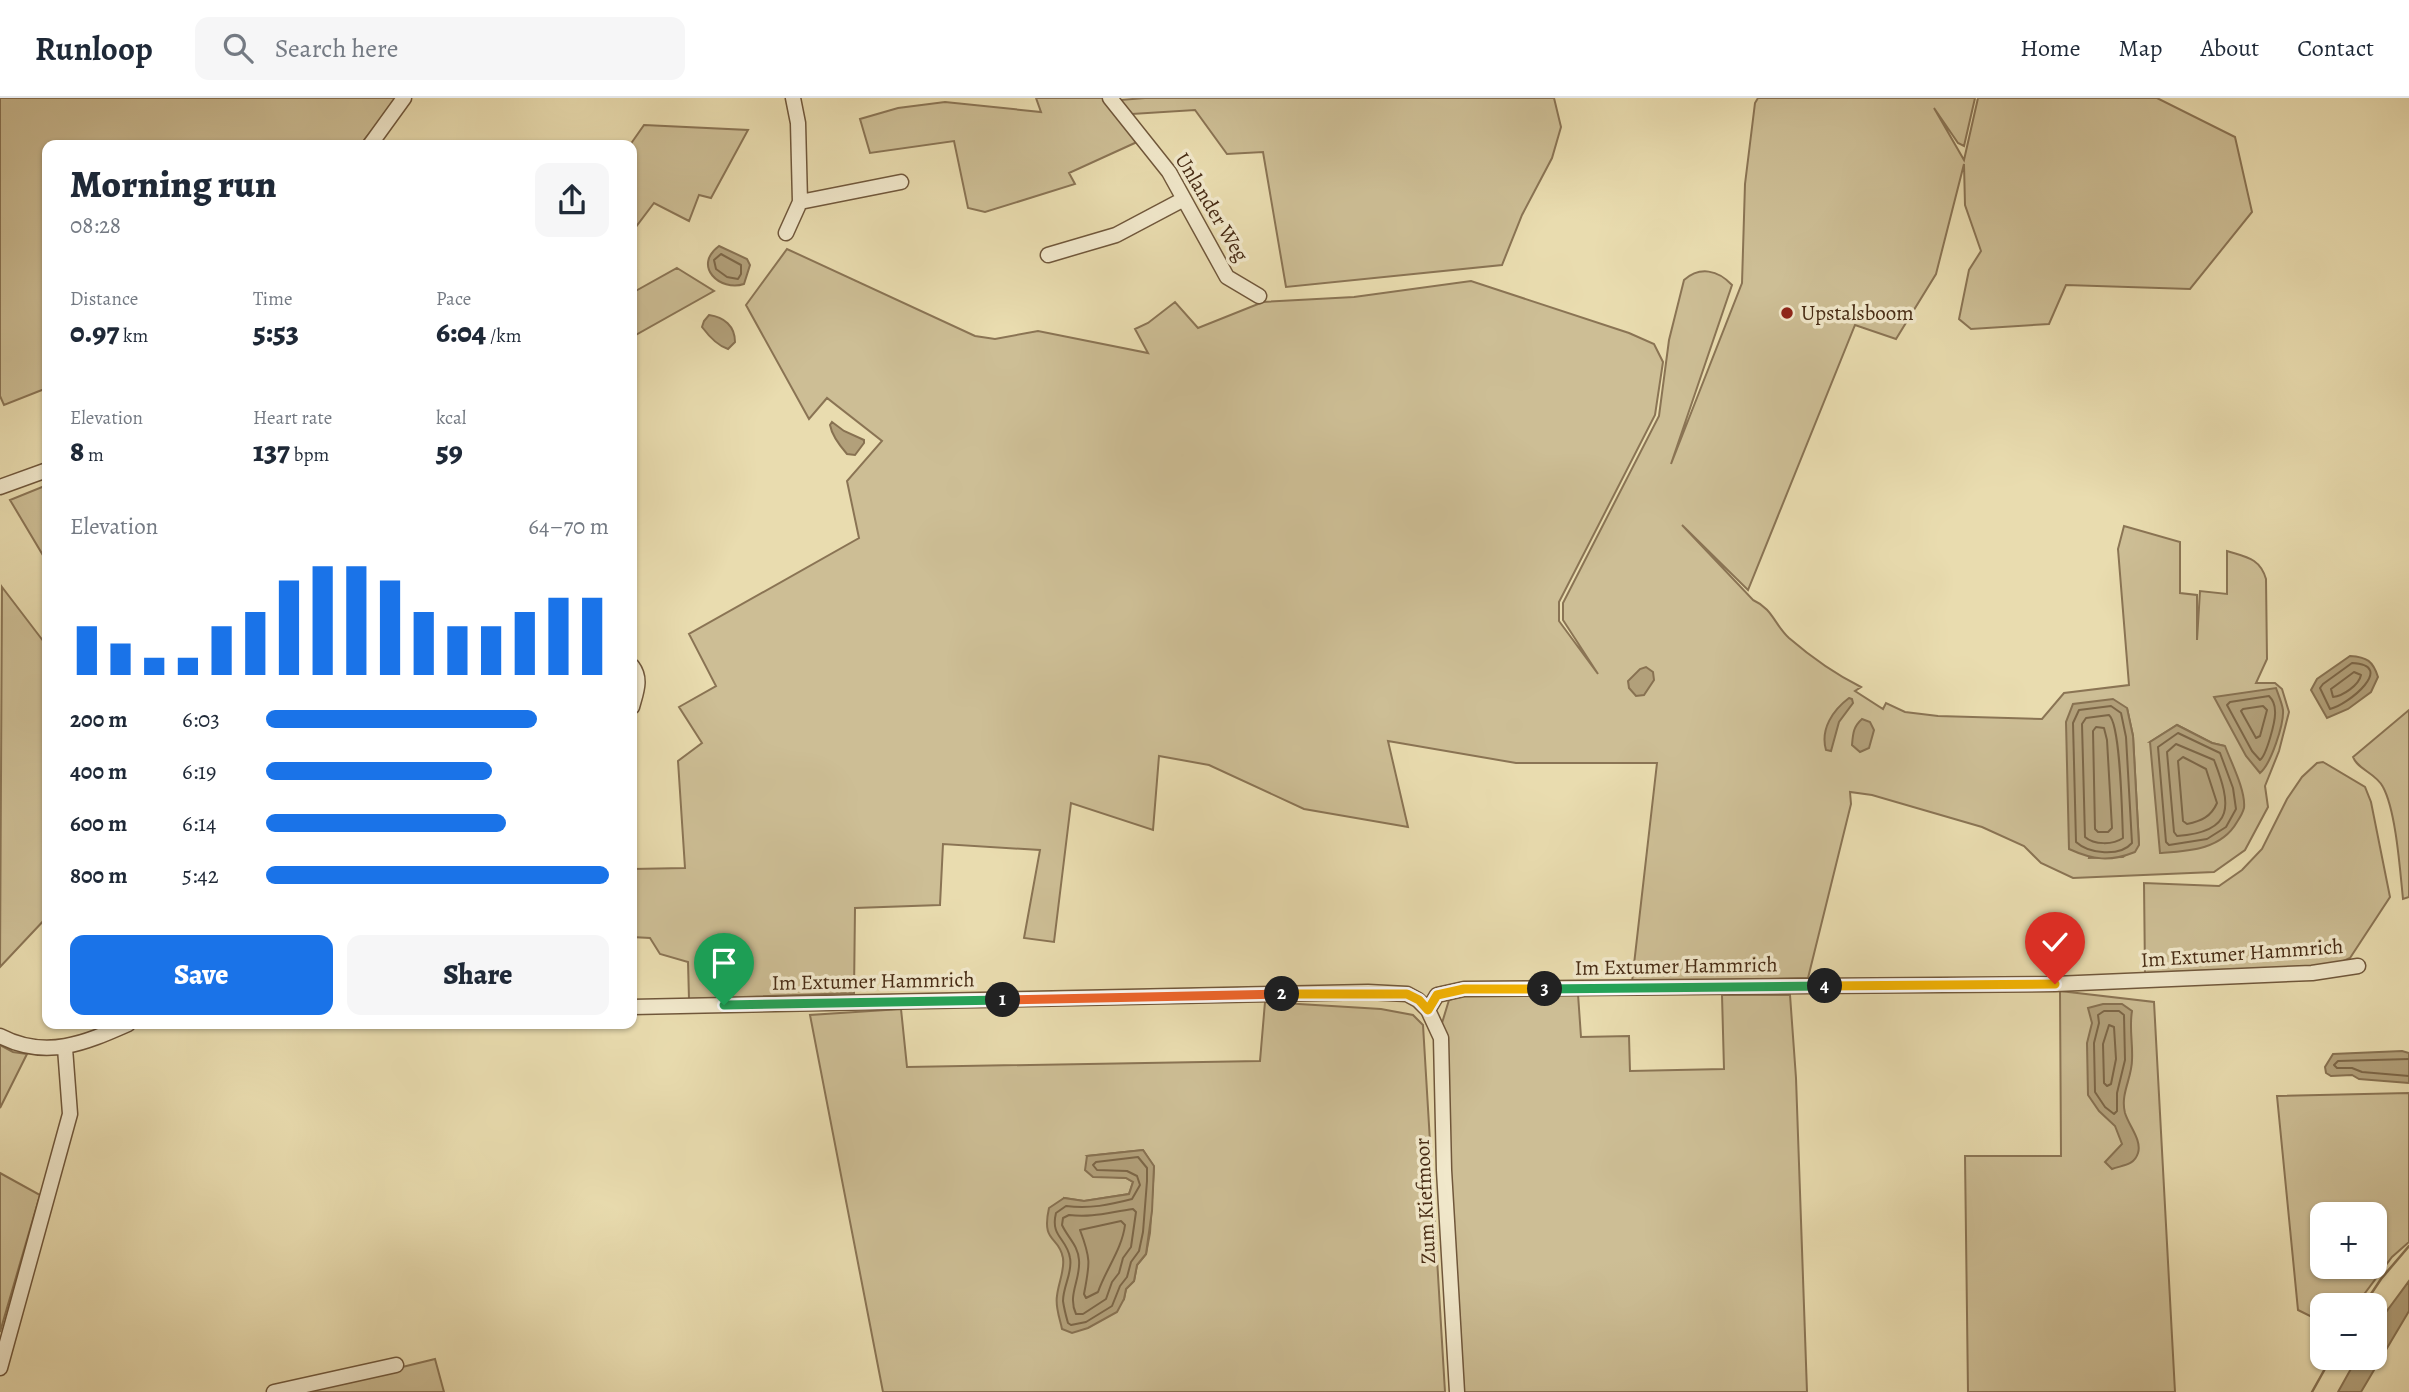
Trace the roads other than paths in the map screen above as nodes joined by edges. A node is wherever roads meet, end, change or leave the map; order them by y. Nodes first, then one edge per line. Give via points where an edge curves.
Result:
1 (404, 98) edge
2 (793, 98) edge
3 (1110, 98) edge
4 (374, 140) edge
5 (901, 183) dead end
6 (1184, 199) junction
7 (800, 202) junction
8 (786, 233) dead end
9 (1048, 255) dead end
10 (1259, 296) dead end
11 (42, 472) edge
12 (0, 487) edge
13 (2358, 966) dead end
14 (637, 1007) edge
15 (1428, 1010) junction
16 (117, 1029) edge
17 (0, 1036) edge
18 (65, 1048) junction
19 (396, 1365) dead end
20 (0, 1368) edge
21 (274, 1392) edge
22 (1457, 1392) edge

1 - 4 street
2 - 7 street
3 - 6 street, Unlander Weg via 1170,172
5 - 7 street
6 - 9 street via 1116,235
6 - 10 street, Unlander Weg via 1227,276
7 - 8 street
11 - 12 street
13 - 15 street, Im Extumer Hammrich via 2312,973 2055,984 1464,989 1437,995
14 - 15 street, Im Extumer Hammrich via 1368,992 1407,994
15 - 22 street, Zum Kiefmoor via 1441,1038
16 - 18 street
17 - 18 street via 32,1047
18 - 20 street via 70,1114
19 - 21 street

